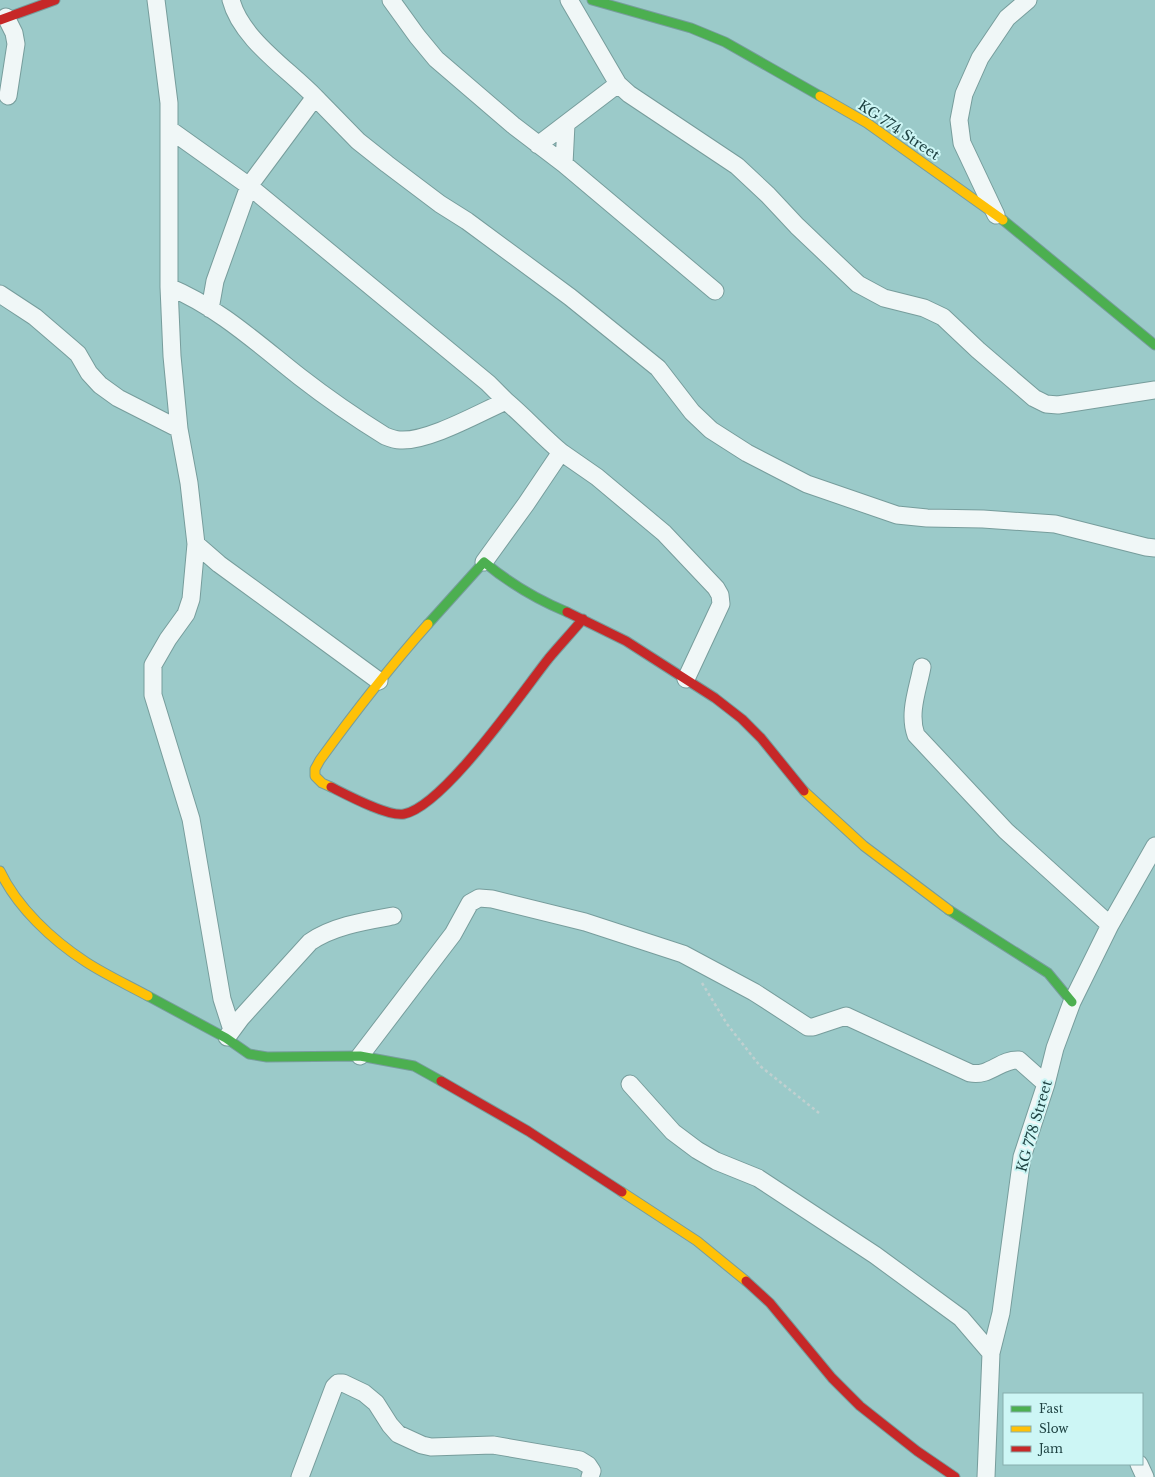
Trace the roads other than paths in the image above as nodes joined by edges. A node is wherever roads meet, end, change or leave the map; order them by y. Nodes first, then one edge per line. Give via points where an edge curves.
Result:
1 (55, 0) edge
2 (156, 0) edge
3 (231, 0) edge
4 (391, 0) edge
5 (569, 0) edge
6 (592, 0) edge
7 (1028, 0) edge
8 (3, 18) edge
9 (618, 84) junction
10 (8, 96) dead end
11 (315, 97) junction
12 (566, 124) junction
13 (169, 129) junction
14 (538, 145) junction
15 (564, 164) junction
16 (249, 186) junction
17 (996, 215) junction
18 (169, 287) junction
19 (715, 291) dead end
20 (0, 294) edge
21 (210, 309) junction
22 (1155, 345) edge
23 (1155, 390) edge
24 (506, 401) junction
25 (179, 429) junction
26 (561, 452) junction
27 (196, 544) junction
28 (1155, 548) edge
29 (484, 562) junction
30 (583, 619) junction
31 (922, 667) dead end
32 (686, 679) junction
33 (379, 682) junction
34 (1155, 846) edge
35 (0, 871) edge
36 (393, 916) dead end
37 (1110, 925) junction
38 (1072, 1002) junction
39 (229, 1034) junction
40 (360, 1056) junction
41 (630, 1084) dead end
42 (1046, 1084) junction
43 (991, 1353) junction
44 (1139, 1465) edge
45 (300, 1477) edge
46 (590, 1477) edge
47 (955, 1477) edge
48 (986, 1477) edge
49 (1145, 1477) edge

1 - 8 street
2 - 13 street via 169,103
3 - 11 street via 237,16 248,32
4 - 14 street via 436,59
5 - 9 street
6 - 17 street, KG 774 Street via 691,28 724,42 867,123
7 - 17 street via 1007,18 980,58 964,94 959,120 962,143
8 - 10 street via 14,33 16,44
9 - 12 street
9 - 23 street via 737,166 858,284 884,298 924,308 943,317 1034,398 1046,404 1058,405
11 - 16 street
11 - 28 street via 358,141 387,164 570,297 658,368 692,412 711,430 747,453 808,484 897,515 1055,524
12 - 14 street
12 - 15 street
13 - 16 street
13 - 18 street
14 - 15 street
15 - 19 street
16 - 21 street via 215,281
16 - 24 street via 482,378
17 - 22 street, KG 774 Street
18 - 21 street
18 - 25 street
20 - 25 street via 35,317 78,354 89,373 100,385 118,398
21 - 24 street via 302,379 385,436 399,440 415,439
24 - 26 street
25 - 27 street
26 - 29 street
26 - 32 street via 597,477 664,533 720,595 721,604
27 - 33 street
27 - 39 street via 192,599 186,614 153,665 153,695 191,819
29 - 30 street via 497,573 552,606
29 - 33 street
30 - 32 street via 626,641
30 - 33 street via 439,793 416,810 404,814 379,809 322,783 315,776 315,769 320,760
31 - 37 street via 912,714 916,735 1006,831
32 - 38 street via 742,719 807,794 864,846 957,916 1048,973
34 - 37 street, KG 778 Street
35 - 39 street via 8,888 35,919 86,962
36 - 39 street via 339,928 315,938
37 - 38 street, KG 778 Street
38 - 42 street, KG 778 Street via 1055,1048
39 - 40 street via 249,1054 268,1057
40 - 42 street via 458,926 470,903 479,898 492,898 586,922 683,954 754,992 808,1027 846,1016 970,1073 979,1075 1008,1061 1018,1060
40 - 47 street via 414,1066 445,1082 528,1131 697,1241 770,1303 832,1378 860,1406
41 - 43 street via 673,1132 716,1161 758,1178 875,1255 961,1318
42 - 43 street, KG 778 Street via 1022,1157 1001,1313
43 - 48 street, KG 778 Street
44 - 49 street
45 - 46 street via 334,1387 338,1383 343,1383 364,1393 376,1404 398,1434 422,1445 492,1445 580,1460 592,1471

